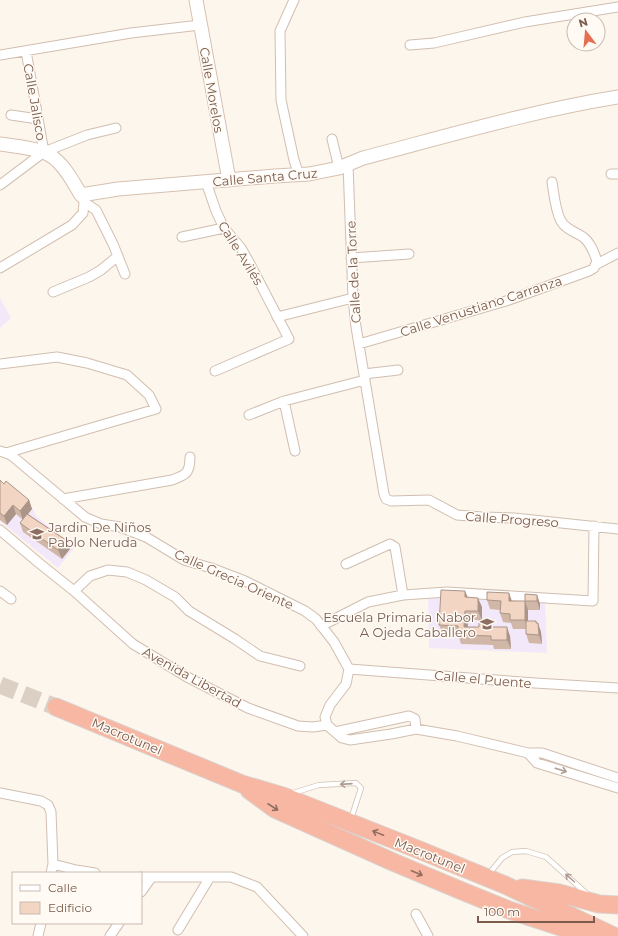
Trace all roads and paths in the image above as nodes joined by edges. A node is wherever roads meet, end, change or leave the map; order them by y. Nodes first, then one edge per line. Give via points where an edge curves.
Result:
1 (196, 0) edge
2 (294, 0) edge
3 (618, 7) edge
4 (200, 25) junction
5 (410, 45) dead end
6 (26, 51) junction
7 (0, 55) edge
8 (618, 97) edge
9 (11, 115) dead end
10 (38, 119) junction
11 (116, 128) dead end
12 (332, 139) dead end
13 (0, 144) edge
14 (44, 152) junction
15 (343, 166) junction
16 (298, 175) junction
17 (229, 180) junction
18 (206, 182) junction
19 (552, 182) dead end
20 (0, 184) edge
21 (83, 199) junction
22 (224, 228) junction
23 (182, 237) dead end
24 (618, 253) edge
25 (409, 254) dead end
26 (118, 256) junction
27 (351, 258) junction
28 (597, 262) junction
29 (0, 268) edge
30 (125, 274) dead end
31 (53, 292) dead end
32 (352, 298) junction
33 (277, 317) junction
34 (359, 344) junction
35 (0, 364) edge
36 (398, 370) dead end
37 (215, 371) dead end
38 (365, 377) junction
39 (284, 400) junction
40 (249, 415) dead end
41 (295, 451) dead end
42 (3, 452) edge
43 (190, 457) dead end
44 (63, 499) junction
45 (386, 499) joint
46 (594, 526) junction
47 (618, 529) edge
48 (0, 530) edge
49 (346, 564) dead end
50 (0, 591) edge
51 (74, 591) junction
52 (403, 595) junction
53 (11, 599) dead end
54 (321, 626) junction
55 (300, 666) dead end
56 (349, 668) junction
57 (618, 688) edge
58 (56, 707) tunnel mouth
59 (327, 725) junction
60 (416, 729) junction
61 (335, 732) junction
62 (528, 753) junction
63 (618, 778) edge
64 (242, 784) junction
65 (618, 788) edge
66 (0, 793) edge
67 (283, 796) junction
68 (350, 822) junction
69 (52, 868) edge
70 (89, 872) edge
71 (142, 877) edge
72 (210, 877) junction
73 (151, 878) junction
74 (486, 878) junction
75 (505, 885) junction
76 (142, 891) edge
77 (599, 904) junction
78 (618, 905) edge
79 (509, 910) junction
80 (416, 914) dead end
81 (41, 924) edge
82 (118, 924) edge
83 (178, 930) dead end
84 (38, 936) edge
85 (110, 936) edge
86 (303, 936) edge
87 (428, 936) edge
88 (557, 936) edge
89 (588, 936) edge
90 (614, 936) edge

1 - 4 street, Calle Morelos
2 - 16 street via 280,31 281,100
3 - 5 street via 525,22 434,43
4 - 6 street via 139,32
4 - 17 street, Calle Morelos
6 - 7 street
6 - 10 street, Calle Jalisco
8 - 15 street, Calle Santa Cruz via 574,104 368,157
9 - 10 street
10 - 14 street, Calle Jalisco
11 - 14 street via 87,135
12 - 15 street, Calle de la Torre
13 - 14 street
14 - 20 street
14 - 21 street via 70,177
15 - 16 street, Calle Santa Cruz
15 - 27 street, Calle de la Torre
16 - 17 street, Calle Santa Cruz
17 - 18 street, Calle Santa Cruz
18 - 21 street, Calle Santa Cruz via 118,189
18 - 22 street, Calle Avilés
19 - 28 street via 561,222 572,232 584,237 591,245
21 - 26 street via 96,210
21 - 29 street via 83,212 72,225
22 - 23 street
22 - 33 street, Calle Avilés via 242,248
24 - 28 street, Calle Venustiano Carranza
25 - 27 street
26 - 30 street
26 - 31 street via 89,277
27 - 32 street, Calle de la Torre
28 - 34 street, Calle Venustiano Carranza via 589,271 506,301
32 - 33 street
32 - 34 street, Calle de la Torre
33 - 37 street, Calle Avilés via 289,339
34 - 38 street, Calle de la Torre
35 - 42 street via 57,357 88,362 127,375 149,395 156,409
36 - 38 street
38 - 39 street
38 - 45 street, Calle de la Torre
39 - 40 street
39 - 41 street
42 - 44 street, Calle Grecia Oriente
43 - 44 street via 188,472 172,480
44 - 54 street, Calle Grecia Oriente via 84,517 146,537 184,560 244,581 305,612
45 - 46 street, Calle Progreso via 432,501 457,515
46 - 47 street, Calle Progreso
46 - 52 street via 593,601 447,592
48 - 51 street, Avenida Libertad
49 - 52 street via 393,544
50 - 53 street
51 - 55 street via 90,576 108,570 127,572 174,597 189,611 260,656
51 - 59 street, Avenida Libertad via 132,644 186,677 248,708 298,726 312,728
52 - 54 street via 368,602
54 - 56 street, Calle Grecia Oriente
56 - 57 street, Calle el Puente
56 - 59 street via 346,684 326,714
58 - 64 highway, Macrotunel
59 - 61 street
60 - 61 street via 350,740
60 - 61 street via 416,719 409,716
60 - 62 street
62 - 63 street via 542,753
62 -> 65 street via 537,763
64 - 67 highway, Macrotunel
64 -> 79 highway, Macrotunel via 275,809
66 - 69 street via 41,801 48,805 51,812
67 - 68 highway, Macrotunel
68 -> 67 lane via 361,788 356,783 319,785
74 -> 68 highway, Macrotunel
69 - 70 street
71 - 73 street
72 - 73 street
72 - 83 street
72 - 86 street via 231,877 257,887
73 - 76 street
74 - 75 highway, Macrotunel
77 -> 74 lane via 546,857 526,851 512,852 502,858
75 - 77 highway via 559,892
75 - 90 highway, Macrotunel
77 - 78 highway
79 - 88 highway via 526,923
79 - 89 highway, Macrotunel
80 - 87 street
81 - 84 street
82 - 85 street

